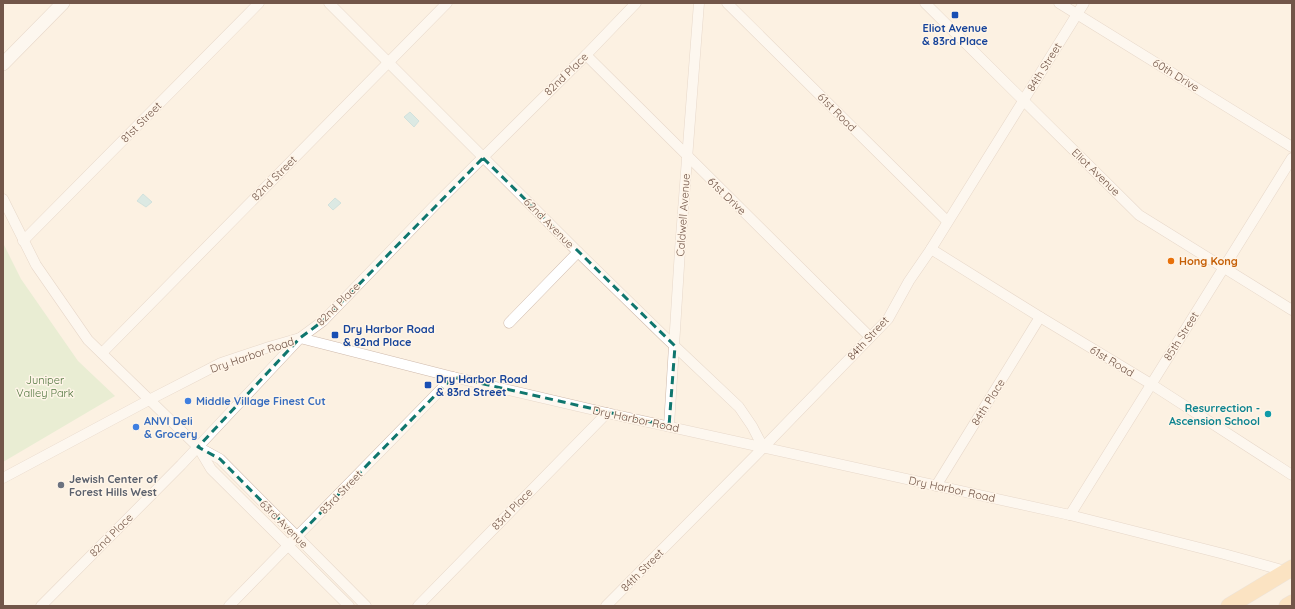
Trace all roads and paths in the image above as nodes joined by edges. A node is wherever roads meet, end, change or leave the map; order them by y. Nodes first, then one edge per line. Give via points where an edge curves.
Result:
1 (63, 3) edge
2 (258, 3) edge
3 (329, 3) edge
4 (447, 3) edge
5 (636, 3) edge
6 (699, 3) edge
7 (727, 3) edge
8 (1059, 3) edge
9 (1084, 3) edge
10 (929, 5) edge
11 (1077, 14) junction
12 (586, 55) junction
13 (388, 62) junction
14 (3, 64) edge
15 (1023, 101) junction
16 (1292, 147) edge
17 (687, 156) junction
18 (483, 158) junction
19 (1292, 158) edge
20 (3, 200) edge
21 (947, 222) junction
22 (24, 241) junction
23 (931, 249) junction
24 (578, 252) junction
25 (1224, 267) junction
26 (1292, 310) edge
27 (1040, 317) junction
28 (509, 323) dead end
29 (870, 337) junction
30 (300, 338) junction
31 (675, 346) junction
32 (102, 353) junction
33 (453, 377) junction
34 (1151, 384) junction
35 (149, 400) junction
36 (607, 413) junction
37 (669, 426) junction
38 (198, 447) junction
39 (763, 447) junction
40 (1292, 475) edge
41 (3, 478) edge
42 (936, 486) junction
43 (1070, 515) junction
44 (297, 536) junction
45 (288, 546) junction
46 (1290, 571) edge
47 (1292, 603) edge
48 (41, 606) edge
49 (229, 606) edge
50 (349, 606) edge
51 (366, 606) edge
52 (418, 606) edge
53 (606, 606) edge
54 (1229, 606) edge
55 (1287, 606) edge

1 - 14 street
2 - 22 street, 81st Street
3 - 13 street, 62nd Avenue
4 - 13 street, 82nd Street
5 - 12 street, 82nd Place
6 - 17 street, Caldwell Avenue
7 - 21 street, 61st Road
8 - 11 street, 60th Drive
9 - 11 street, 84th Street
10 - 15 street, Eliot Avenue
11 - 15 street, 84th Street
11 - 16 street, 60th Drive
12 - 17 street, 61st Drive
12 - 18 street, 82nd Place
13 - 18 street, 62nd Avenue
13 - 32 street, 82nd Street
15 - 21 street, 84th Street
15 - 25 street, Eliot Avenue via 1140,215
17 - 29 street, 61st Drive
17 - 31 street, Caldwell Avenue
18 - 24 street, 62nd Avenue
18 - 30 street, 82nd Place via 323,321
19 - 25 street, 85th Street
20 - 22 street, 63rd Avenue
21 - 23 street, 84th Street
22 - 32 street, 63rd Avenue via 36,265 88,340
23 - 27 street, 61st Road
23 - 29 street, 84th Street via 909,280 888,319
24 - 28 street
24 - 31 street, 62nd Avenue
25 - 26 street, Eliot Avenue
25 - 34 street, 85th Street
27 - 34 street, 61st Road
27 - 42 street, 84th Place
29 - 39 street, 84th Street
30 - 33 street, Dry Harbor Road
30 - 35 street, Dry Harbor Road via 221,364
30 - 38 street, 82nd Place
31 - 37 street, Caldwell Avenue
31 - 39 street, 62nd Avenue via 739,407
32 - 35 street, 63rd Avenue
33 - 36 street, Dry Harbor Road
33 - 44 street, 83rd Street
34 - 40 street, 61st Road
34 - 43 street, 85th Street
35 - 38 street, 63rd Avenue
35 - 41 street, Dry Harbor Road
36 - 37 street, Dry Harbor Road
36 - 52 street, 83rd Place
37 - 39 street, Dry Harbor Road
38 - 44 street, 63rd Avenue via 220,459
38 - 45 street, 63rd Avenue via 211,469
38 - 48 street, 82nd Place
39 - 42 street, Dry Harbor Road
39 - 53 street, 84th Street
42 - 43 street, Dry Harbor Road
43 - 46 street, Dry Harbor Road
44 - 45 street, 83rd Street
44 - 51 street, 63rd Avenue
45 - 49 street, 83rd Street
45 - 50 street, 63rd Avenue
46 - 54 main road
47 - 55 main road

